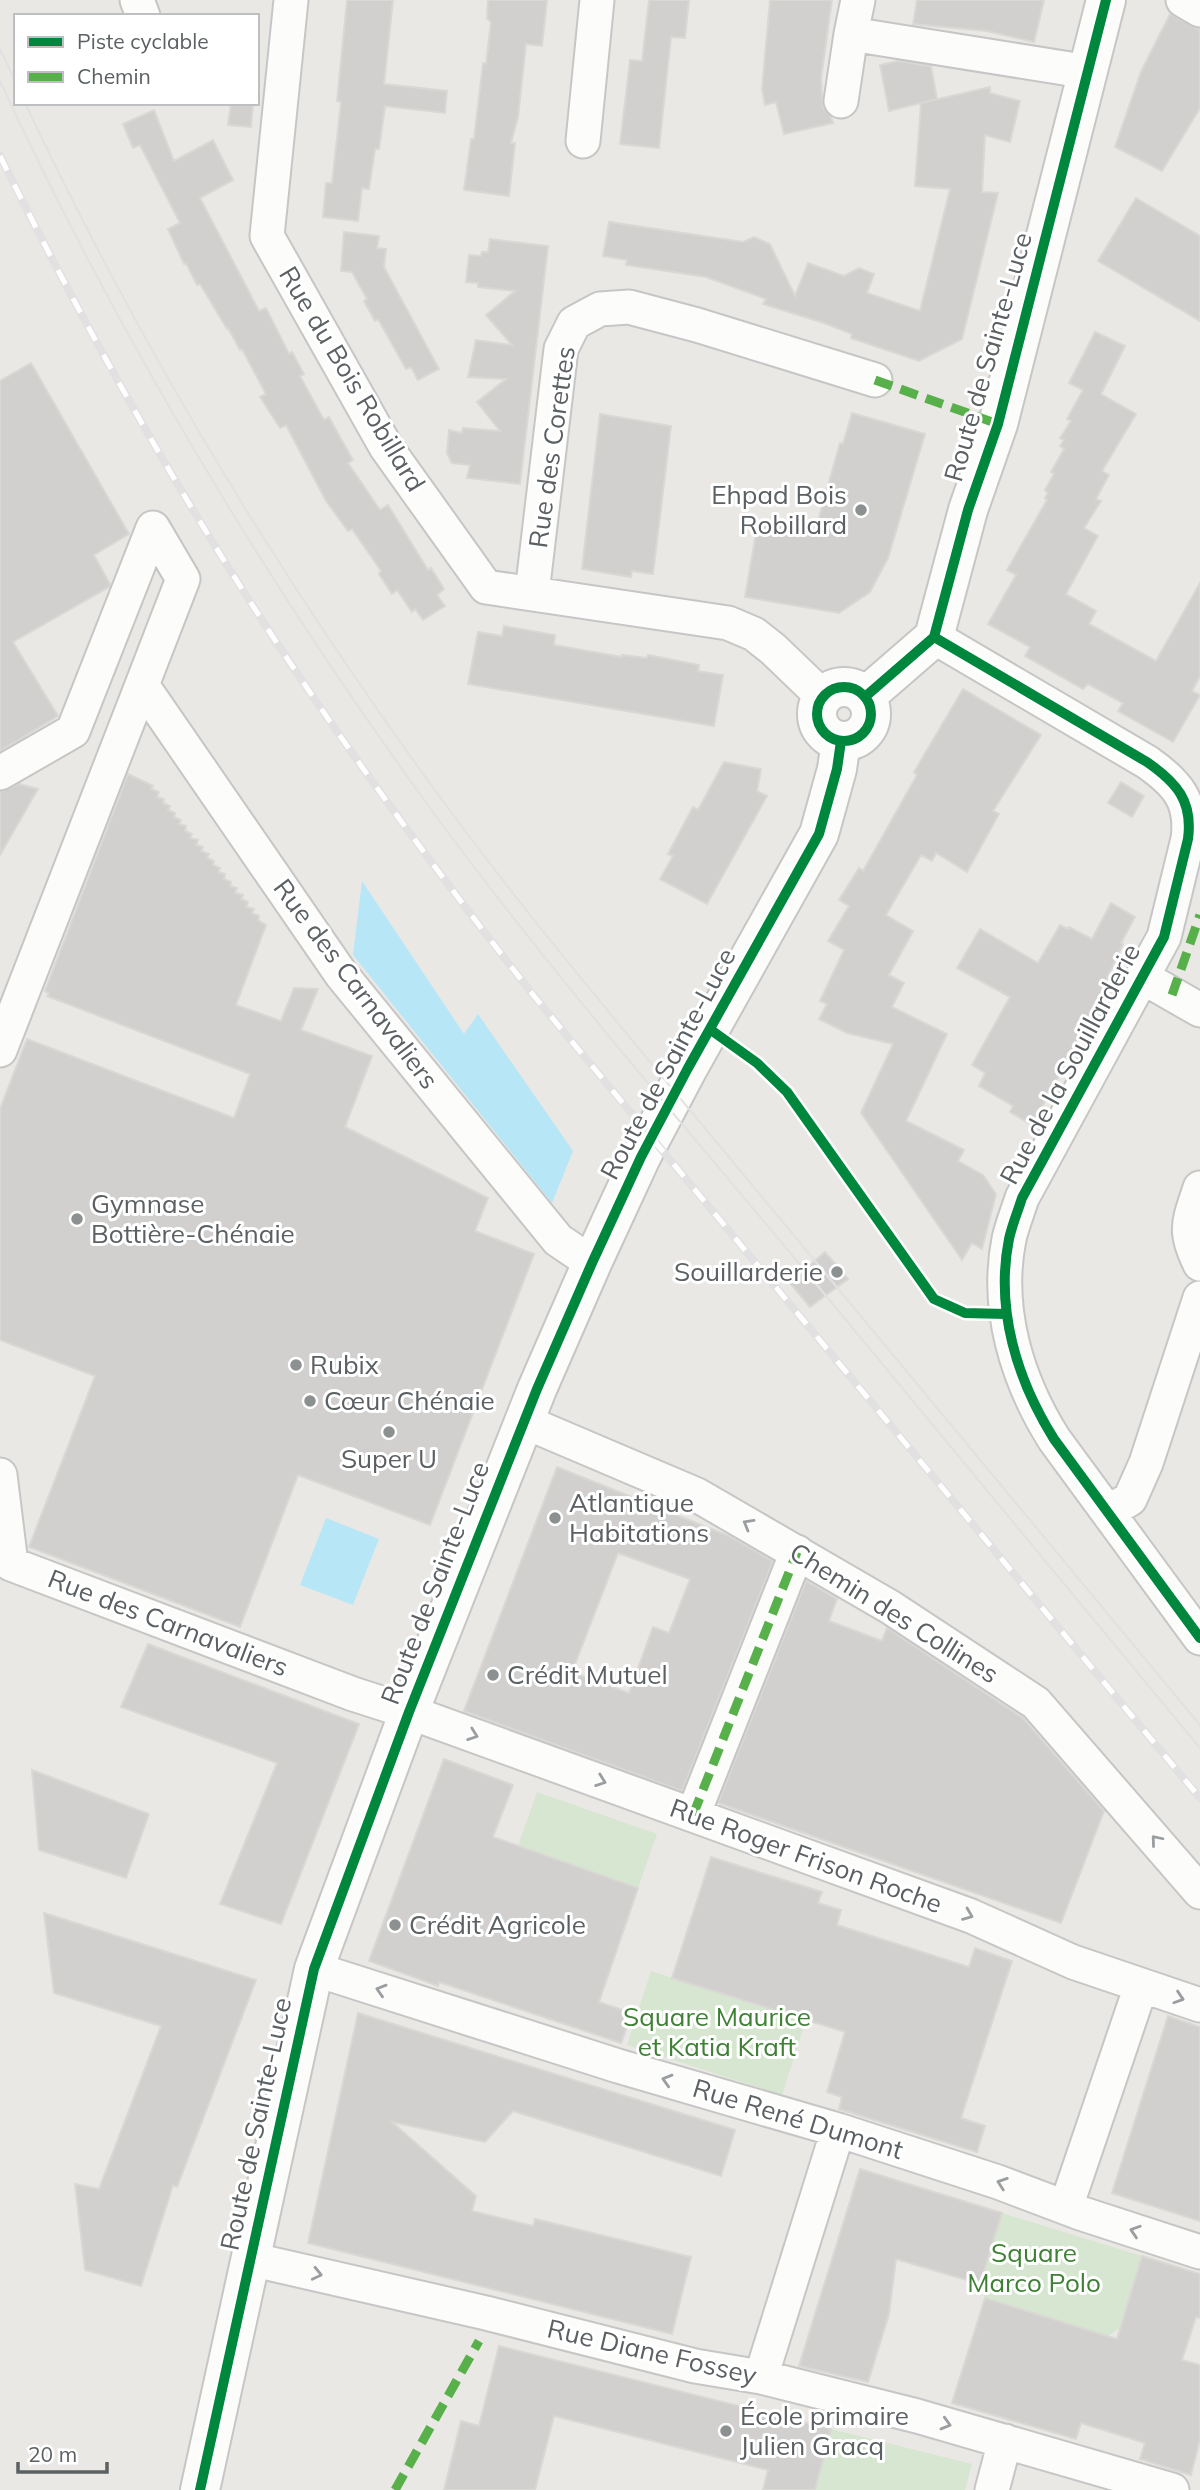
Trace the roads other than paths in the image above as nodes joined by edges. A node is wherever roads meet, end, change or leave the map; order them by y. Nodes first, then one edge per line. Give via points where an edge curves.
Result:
1 (291, 0) edge
2 (597, 0) edge
3 (858, 0) edge
4 (1106, 0) edge
5 (1183, 0) edge
6 (1200, 10) edge
7 (851, 34) junction
8 (1089, 72) junction
9 (270, 83) edge
10 (841, 101) dead end
11 (583, 141) dead end
12 (875, 380) dead end
13 (532, 593) junction
14 (934, 637) junction
15 (142, 685) junction
16 (866, 696) junction
17 (823, 697) junction
18 (842, 741) junction
19 (0, 773) edge
20 (1191, 783) edge
21 (1144, 978) junction
22 (1200, 1010) edge
23 (0, 1050) edge
24 (1200, 1188) edge
25 (592, 1263) junction
26 (1200, 1264) edge
27 (1200, 1298) edge
28 (523, 1421) junction
29 (0, 1475) edge
30 (1108, 1512) junction
31 (797, 1552) junction
32 (1200, 1638) edge
33 (409, 1712) junction
34 (693, 1815) junction
35 (1200, 1892) edge
36 (314, 1969) junction
37 (1141, 1986) junction
38 (1200, 2005) edge
39 (838, 2130) junction
40 (1066, 2207) junction
41 (1200, 2252) edge
42 (250, 2259) junction
43 (761, 2377) junction
44 (1005, 2441) junction
45 (200, 2490) edge
46 (992, 2490) edge
47 (1172, 2490) edge

1 - 9 street, Rue du Bois Robillard
2 - 11 street
3 - 7 street
4 - 8 street, Route de Sainte-Luce
5 - 6 street
7 - 8 street
7 - 10 street
8 - 14 street, Route de Sainte-Luce via 998,424 968,510
9 - 13 street, Rue du Bois Robillard via 267,236 386,447 486,587
12 - 13 street, Rue des Corettes via 629,307 600,309 574,323 561,349
13 - 17 street, Rue du Bois Robillard via 728,623 774,649
14 - 16 street
14 - 20 street, Rue de la Souillarderie via 1163,773
15 - 19 street via 183,579 153,528 73,731
15 - 23 street
15 - 25 street, Rue des Carnavaliers via 341,974 558,1240
16 - 17 street via 844,687
16 - 18 street via 870,723 859,737
17 - 18 street via 817,712 821,728
18 - 25 street, Route de Sainte-Luce via 819,834 677,1088
20 - 21 street, Rue de la Souillarderie via 1185,855 1164,937
21 - 22 street
21 - 30 street, Rue de la Souillarderie via 1022,1198 1009,1240 1005,1290 1014,1353 1036,1410
24 - 26 street via 1188,1223 1189,1242
25 - 28 street, Route de Sainte-Luce
27 - 30 street via 1146,1463 1130,1499
31 -> 28 street, Chemin des Collines via 697,1495
28 - 33 street, Route de Sainte-Luce
29 - 33 street, Rue des Carnavaliers via 11,1564
30 - 32 street, Rue de la Souillarderie
31 - 34 street
35 -> 31 street, Chemin des Collines via 1036,1703
33 -> 34 street, Rue Roger Frison Roche
33 - 36 street, Route de Sainte-Luce
34 -> 37 street, Rue Roger Frison Roche via 971,1916 1073,1962
39 -> 36 street, Rue René Dumont
36 - 42 street, Route de Sainte-Luce
37 -> 38 street, Rue Roger Frison Roche
37 - 40 street
40 -> 39 street, Rue René Dumont
39 - 43 street
41 -> 40 street, Rue René Dumont
42 -> 43 street, Rue Diane Fossey via 695,2366
42 - 45 street, Route de Sainte-Luce
43 -> 44 street, Rue Diane Fossey
44 - 46 street
44 - 47 street, Rue Diane Fossey

